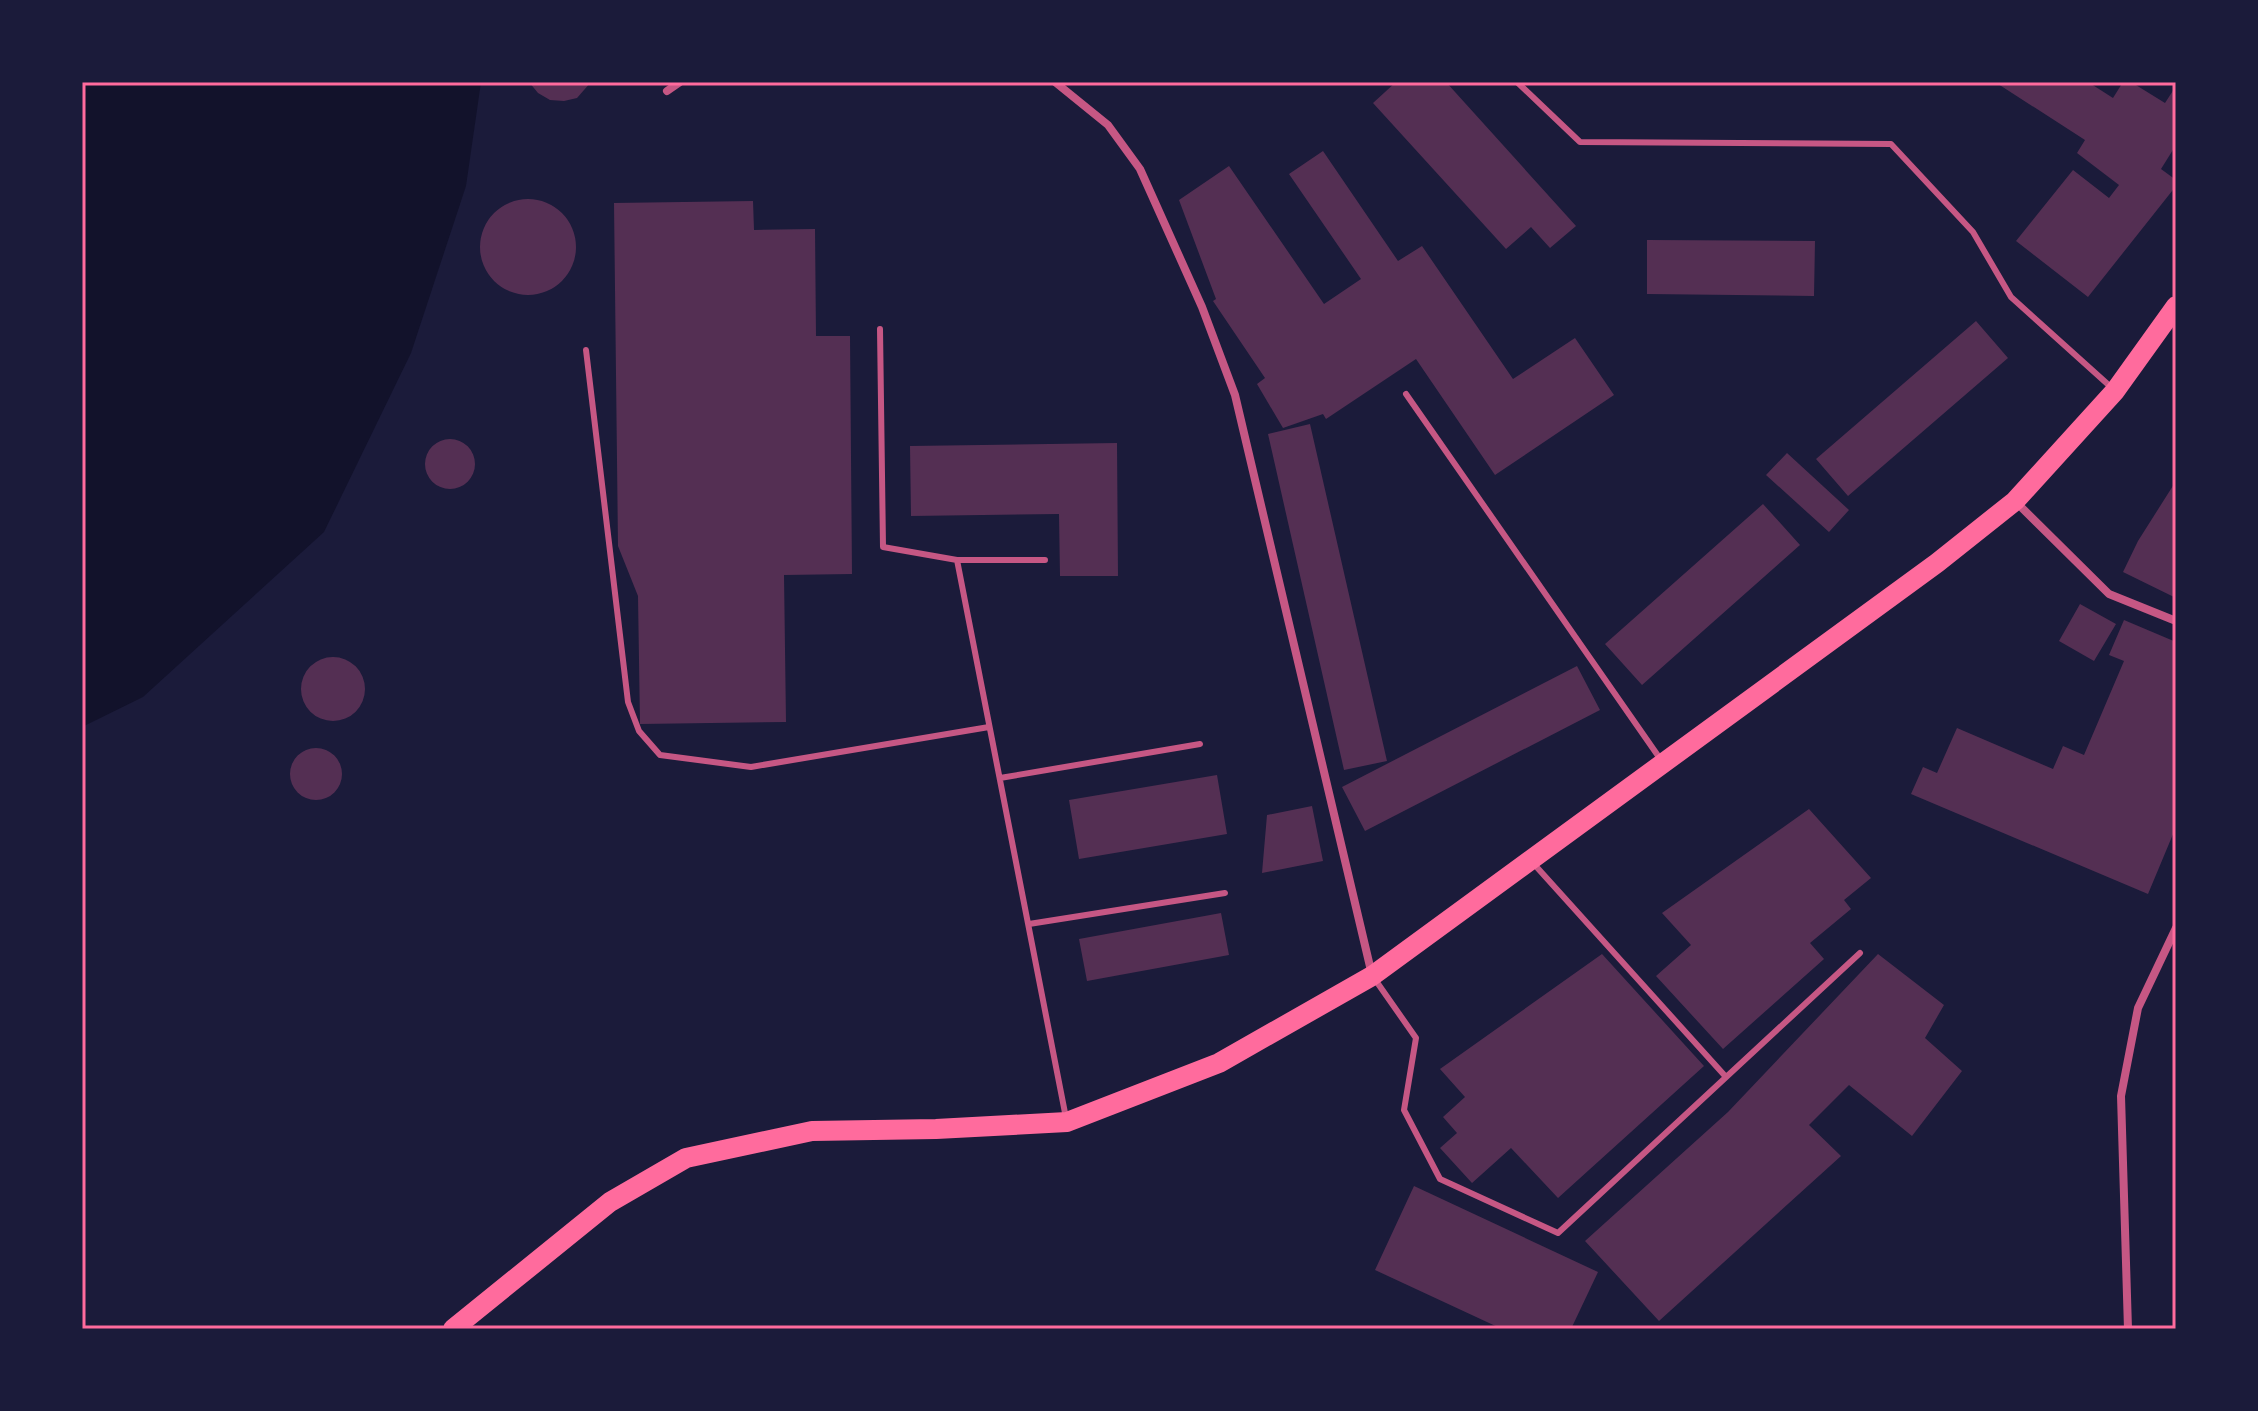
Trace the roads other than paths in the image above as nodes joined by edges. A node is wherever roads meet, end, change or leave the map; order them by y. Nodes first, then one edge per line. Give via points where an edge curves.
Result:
1 (680, 82) edge
2 (1055, 82) edge
3 (1517, 82) edge
4 (667, 91) dead end
5 (2176, 306) edge
6 (880, 329) dead end
7 (586, 350) dead end
8 (2115, 391) junction
9 (1406, 394) dead end
10 (2015, 501) junction
11 (957, 560) junction
12 (1045, 560) dead end
13 (2176, 621) edge
14 (989, 727) junction
15 (1200, 744) dead end
16 (1663, 763) junction
17 (1000, 778) junction
18 (1531, 860) junction
19 (1225, 893) dead end
20 (1029, 924) junction
21 (2176, 928) edge
22 (1860, 953) dead end
23 (1372, 976) junction
24 (1726, 1077) junction
25 (1067, 1122) junction
26 (453, 1329) edge
27 (2128, 1329) edge

1 - 4 street
2 - 23 street via 1108,125 1140,169 1235,395
3 - 8 lane via 1580,142 1891,144 1973,232 2011,297
5 - 8 main road
6 - 11 lane via 883,547
7 - 14 lane via 628,702 639,731 660,755 751,767
8 - 10 main road
9 - 16 lane
10 - 13 street via 2109,594
10 - 16 main road
11 - 12 lane
11 - 14 lane
14 - 17 lane
15 - 17 lane
16 - 18 main road
17 - 20 lane
18 - 23 main road
18 - 24 lane
19 - 20 lane
20 - 25 lane
21 - 27 street via 2138,1008 2121,1096
22 - 24 lane
23 - 24 lane via 1416,1038 1404,1110 1440,1179 1558,1233
23 - 25 main road via 1219,1063
25 - 26 main road via 812,1131 686,1158 610,1202

